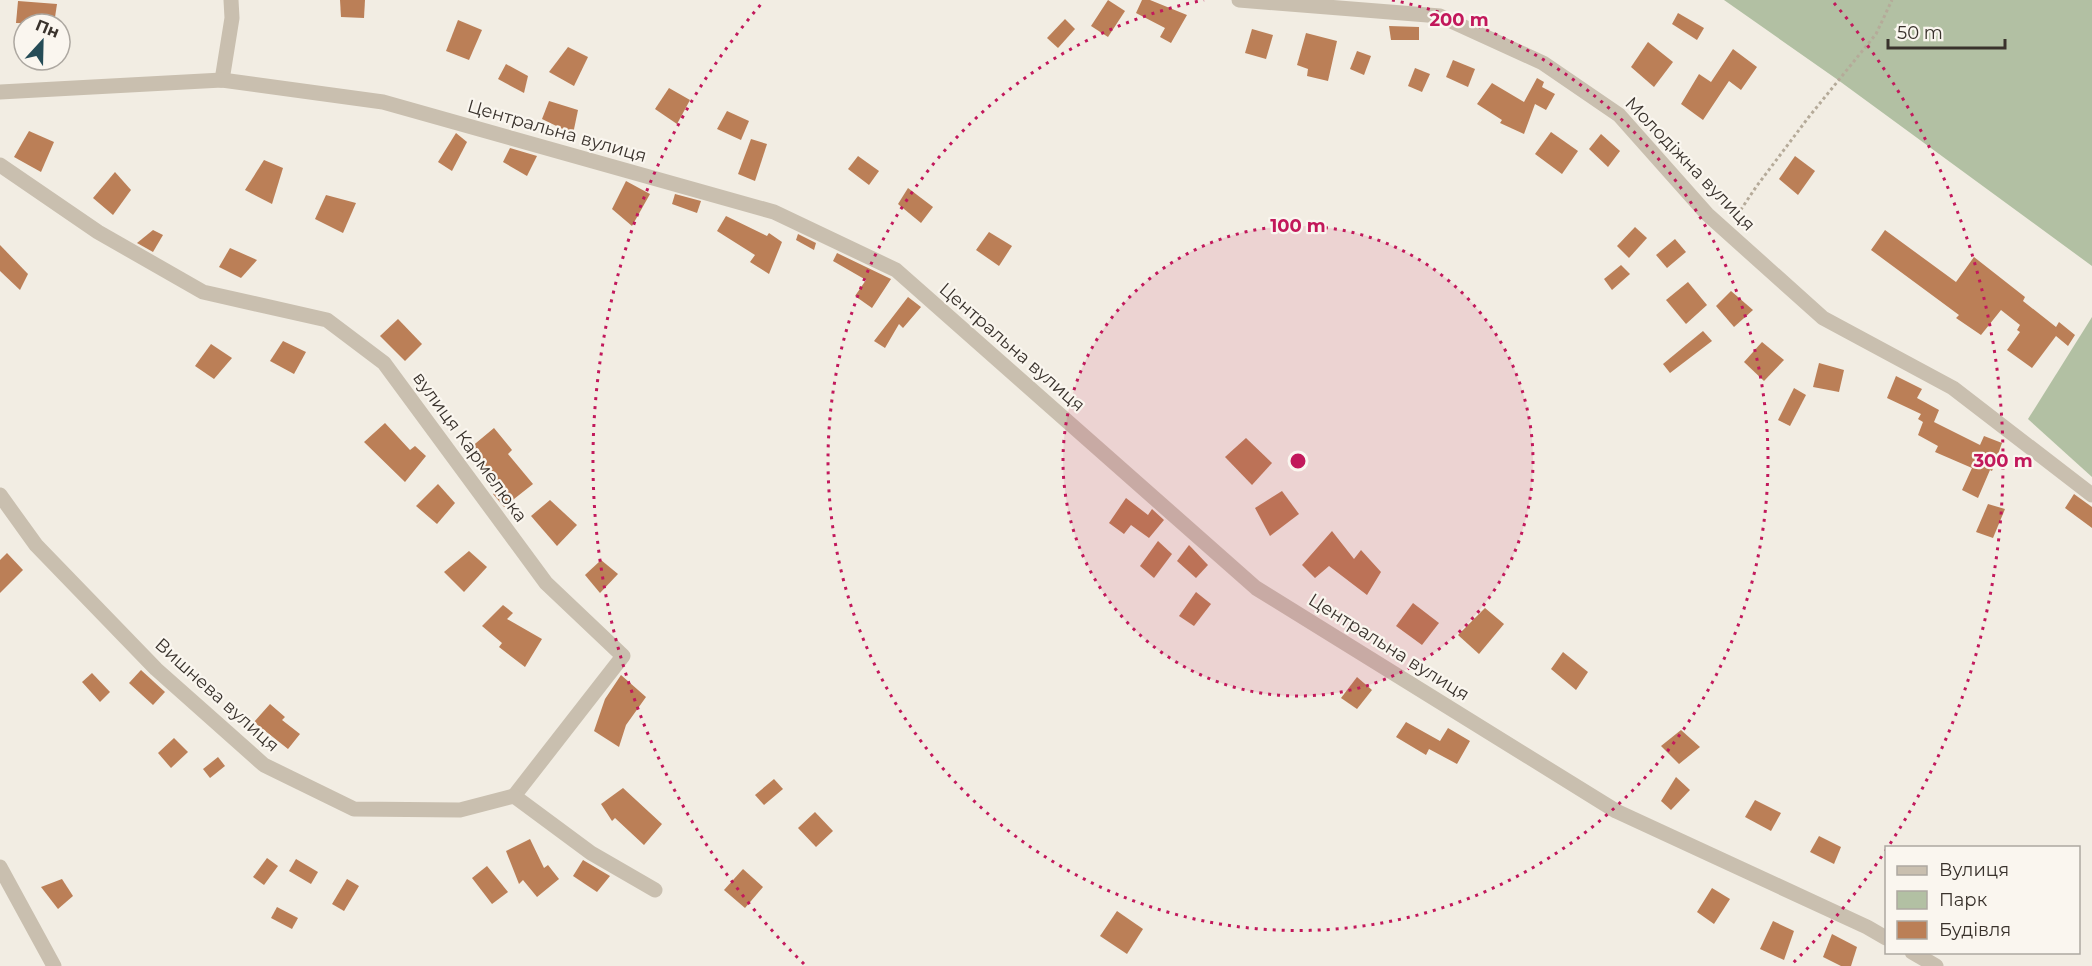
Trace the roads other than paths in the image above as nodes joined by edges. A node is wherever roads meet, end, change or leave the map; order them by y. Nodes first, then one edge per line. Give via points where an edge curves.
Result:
1 (231, 0) edge
2 (1239, 0) edge
3 (222, 80) junction
4 (0, 92) edge
5 (0, 165) edge
6 (0, 495) edge
7 (2092, 495) edge
8 (514, 796) junction
9 (0, 867) edge
10 (655, 890) dead end
11 (1885, 937) edge
12 (1915, 954) edge
13 (54, 966) edge
14 (1935, 966) edge

1 - 3 street via 232,18
2 - 7 street, Молодіжна вулиця via 1440,16 1543,63 1619,115 1707,214 1823,318 1953,388
3 - 4 street, Центральна вулиця
3 - 11 street, Центральна вулиця via 383,102 774,212 896,270 1256,588 1616,811
5 - 8 street, вулиця Кармелюка via 98,232 203,292 327,320 384,363 546,583 623,656
6 - 8 street, Вишнева вулиця via 36,545 156,669 264,765 354,809 460,810
8 - 10 street via 591,853
9 - 13 street
12 - 14 street

